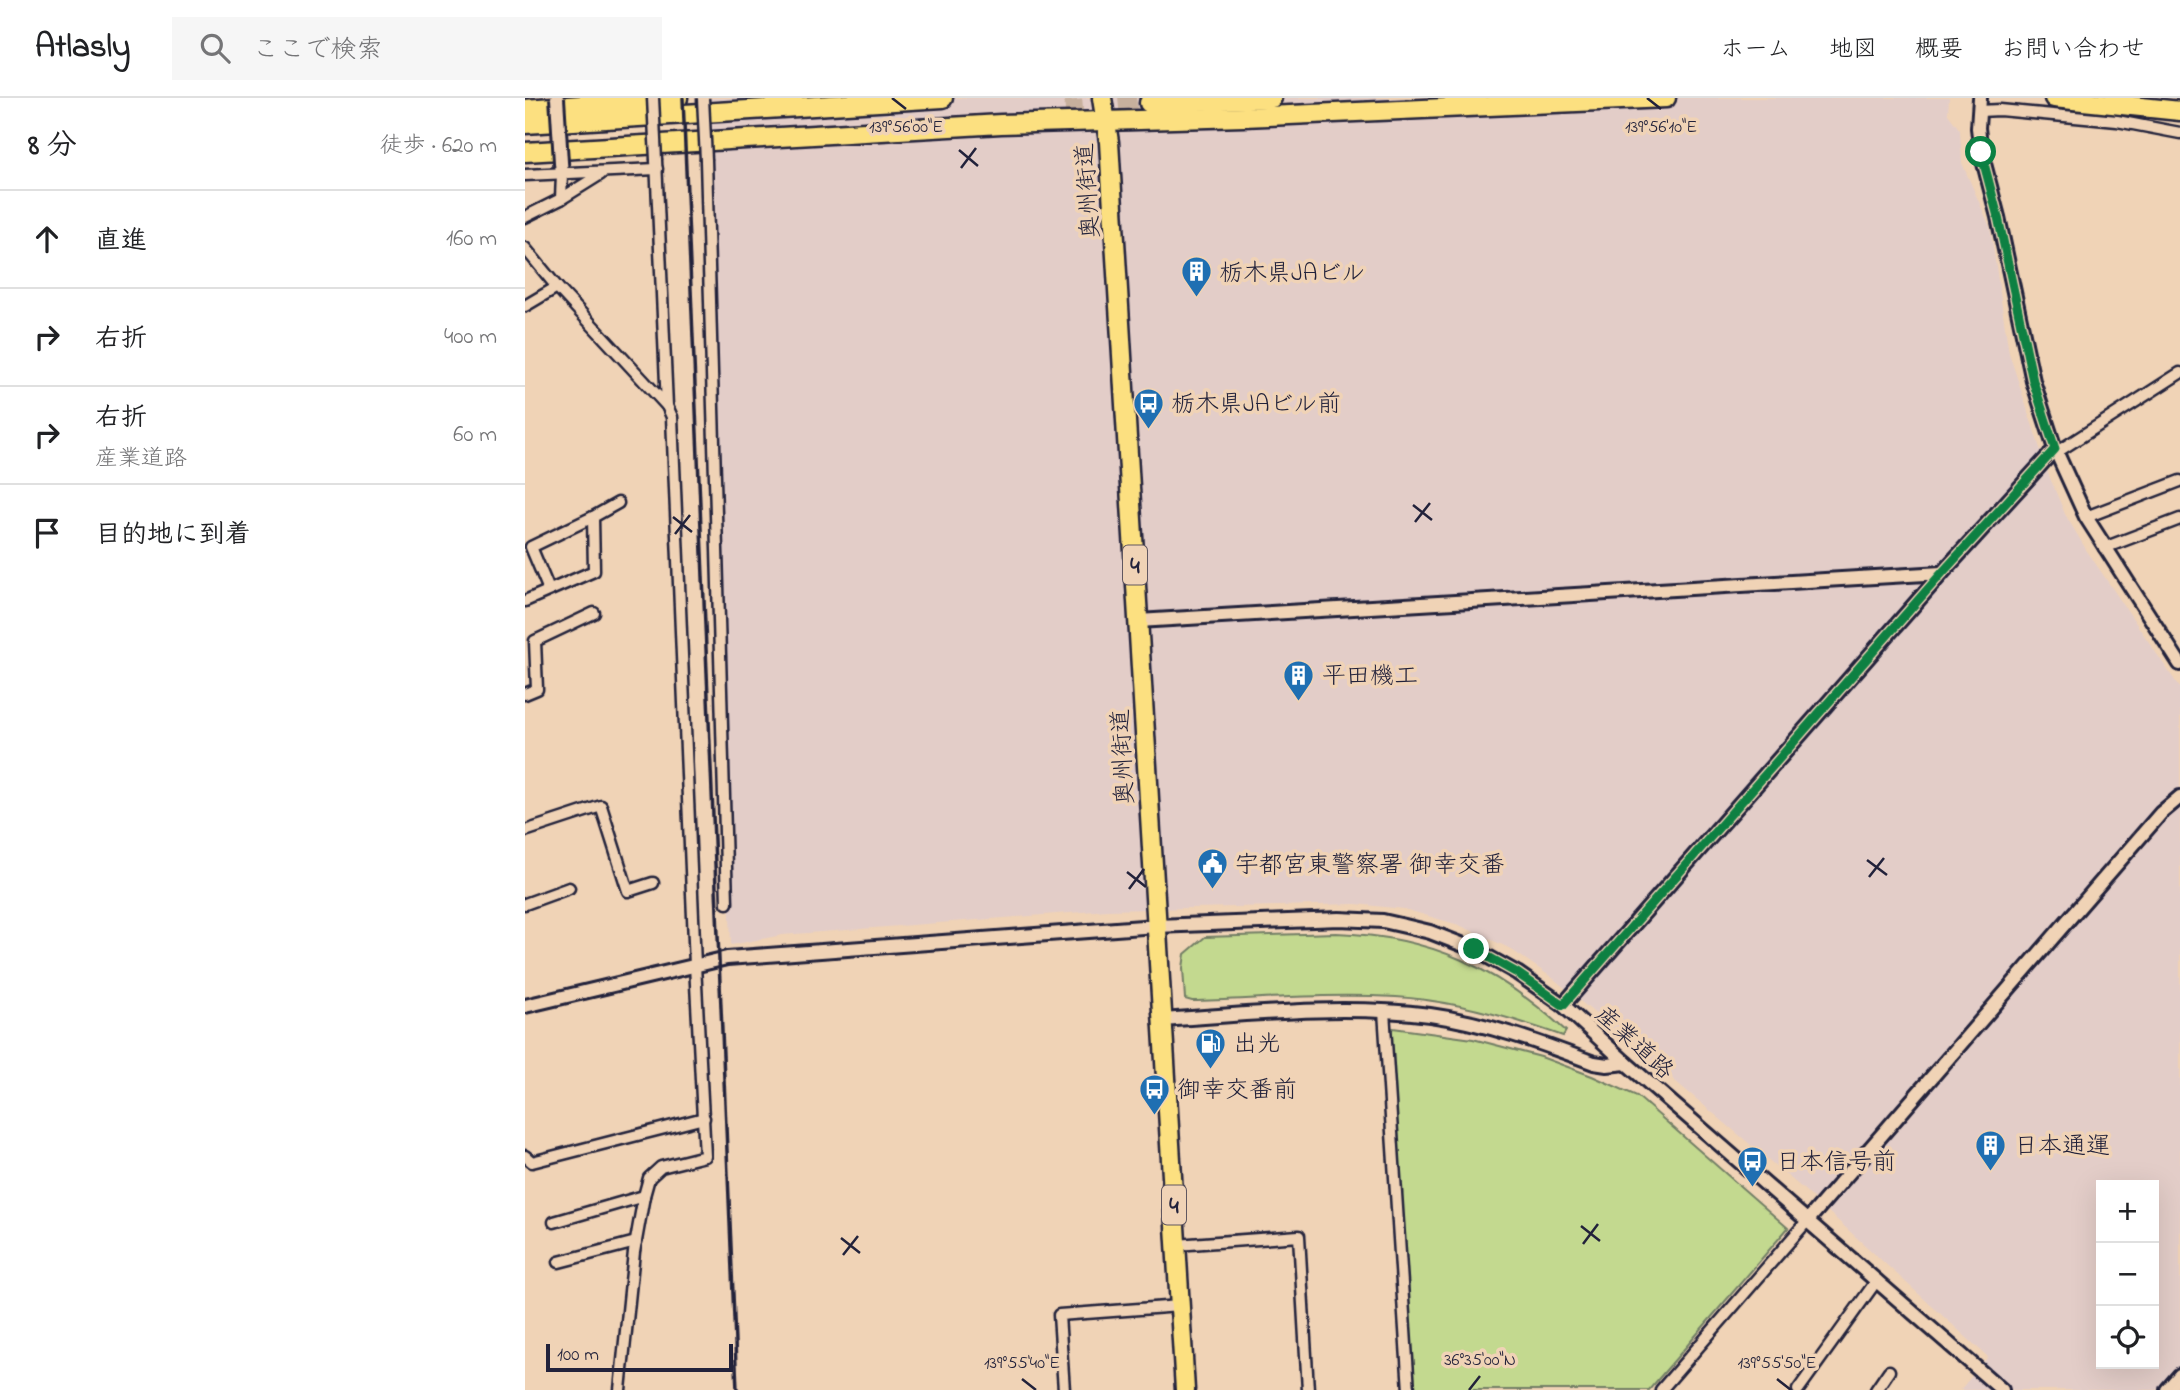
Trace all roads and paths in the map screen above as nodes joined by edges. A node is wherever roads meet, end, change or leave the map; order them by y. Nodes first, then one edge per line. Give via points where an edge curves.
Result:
1 (557, 98) edge
2 (653, 98) edge
3 (678, 98) edge
4 (703, 98) edge
5 (943, 98) edge
6 (1102, 98) edge
7 (1112, 98) edge
8 (1272, 98) edge
9 (1666, 98) edge
10 (2053, 98) edge
11 (1149, 103) dead end
12 (1979, 105) edge
13 (525, 109) edge
14 (1065, 110) tunnel mouth
15 (2180, 111) edge
16 (1107, 121) junction
17 (525, 124) edge
18 (2180, 133) edge
19 (525, 141) edge
20 (525, 152) edge
21 (657, 164) junction
22 (561, 168) junction
23 (605, 172) junction
24 (525, 175) edge
25 (561, 199) junction
26 (525, 217) edge
27 (525, 248) edge
28 (557, 287) junction
29 (525, 306) edge
30 (2180, 373) edge
31 (667, 406) junction
32 (2056, 450) junction
33 (2180, 481) edge
34 (618, 503) dead end
35 (593, 517) junction
36 (2086, 517) junction
37 (2180, 519) edge
38 (2104, 548) junction
39 (1942, 573) junction
40 (549, 590) junction
41 (525, 601) edge
42 (594, 613) dead end
43 (1138, 621) junction
44 (2180, 664) edge
45 (525, 694) edge
46 (2180, 797) edge
47 (525, 831) edge
48 (653, 883) dead end
49 (569, 888) dead end
50 (727, 903) dead end
51 (525, 904) edge
52 (1156, 926) junction
53 (695, 965) junction
54 (1563, 1005) junction
55 (525, 1006) edge
56 (1384, 1011) junction
57 (1162, 1020) junction
58 (1626, 1063) junction
59 (704, 1118) junction
60 (525, 1156) edge
61 (644, 1196) junction
62 (1808, 1220) junction
63 (554, 1222) dead end
64 (636, 1242) junction
65 (1176, 1245) junction
66 (559, 1262) dead end
67 (1877, 1280) junction
68 (1180, 1306) junction
69 (1889, 1371) dead end
70 (2180, 1375) edge
71 (620, 1390) edge
72 (1064, 1390) edge
73 (1185, 1390) edge
74 (1308, 1390) edge
75 (1409, 1390) edge
76 (1661, 1390) edge
77 (1798, 1390) edge
78 (1876, 1390) edge
79 (2002, 1390) edge
80 (2167, 1390) edge

1 - 22 street, bridge
2 - 21 street, bridge
3 - 13 highway
4 - 50 street, bridge
5 - 17 highway
6 - 16 highway, 奥州街道 / 4
7 - 16 highway, 奥州街道 / 4
8 - 11 highway
9 - 16 highway
10 - 15 highway
12 - 18 street
12 - 32 street via 1981,152 2033,381
14 - 19 highway
16 - 20 highway
16 - 43 highway, 奥州街道 / 4
21 - 23 street
21 - 31 street
22 - 23 street
22 - 24 street
22 - 25 street
23 - 25 street
25 - 26 street
27 - 28 street
28 - 29 street
28 - 31 street
30 - 32 street
31 - 53 street via 672,416
32 - 36 street
32 - 39 street
33 - 36 street
34 - 35 street
35 - 40 street via 594,571
35 - 40 street via 531,547
36 - 38 street
37 - 38 street
38 - 44 street
39 - 43 street
39 - 54 street
40 - 41 street
42 - 45 street via 535,641 537,689
43 - 52 highway, 奥州街道 / 4
46 - 62 street
47 - 48 street via 601,806 628,891
49 - 51 street
52 - 53 street, 産業道路 via 830,949
52 - 54 street, 産業道路 via 1315,919 1394,924 1474,949
52 - 57 highway, 奥州街道 / 4
53 - 55 street, 産業道路
53 - 59 street
54 - 58 street, 産業道路
56 - 57 street
56 - 58 street via 1506,1032 1594,1063
56 - 75 street
57 - 65 highway, 奥州街道 / 4
58 - 62 street, 産業道路
59 - 60 street via 532,1162
59 - 61 street via 705,1156 661,1167 649,1178
61 - 63 street
61 - 64 street
62 - 67 street, 産業道路
62 - 76 street
64 - 66 street
64 - 71 street
65 - 68 highway, 奥州街道 / 4
65 - 74 street via 1299,1236
67 - 77 street
67 - 79 street, 産業道路
68 - 72 street via 1059,1315
68 - 73 highway, 奥州街道 / 4
69 - 78 street
70 - 80 street

